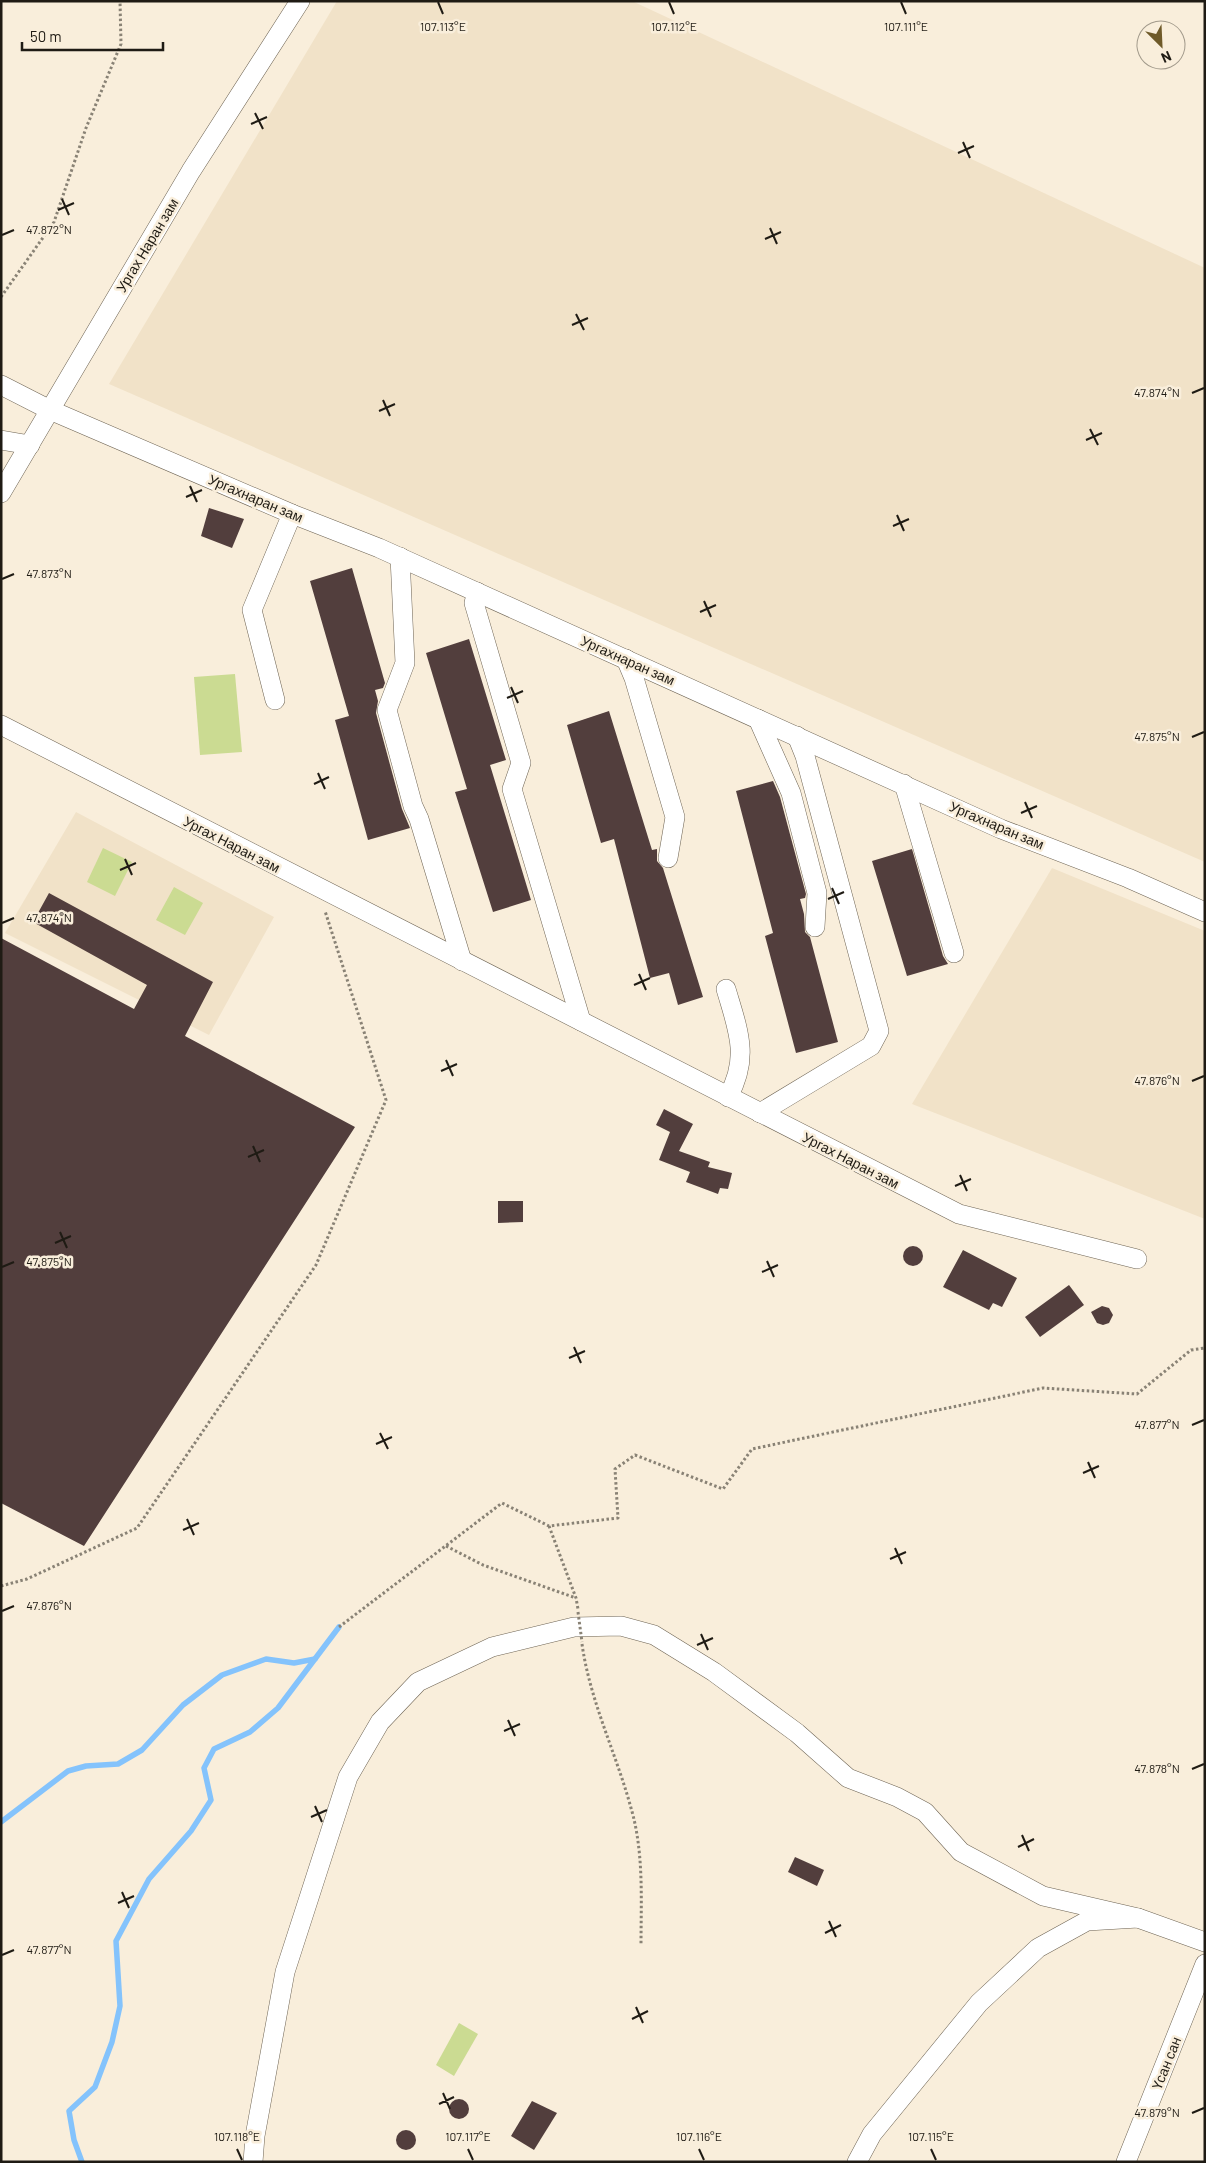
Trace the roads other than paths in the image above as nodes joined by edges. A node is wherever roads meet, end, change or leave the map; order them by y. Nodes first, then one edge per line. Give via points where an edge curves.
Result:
1 (300, 1) edge
2 (1, 385) edge
3 (50, 410) junction
4 (1, 440) edge
5 (30, 445) junction
6 (1, 493) edge
7 (292, 514) junction
8 (400, 557) junction
9 (477, 592) junction
10 (626, 659) junction
11 (275, 700) dead end
12 (758, 719) junction
13 (1, 725) edge
14 (797, 736) junction
15 (904, 784) junction
16 (668, 858) dead end
17 (1205, 912) edge
18 (815, 927) dead end
19 (954, 953) dead end
20 (462, 961) junction
21 (726, 989) dead end
22 (581, 1021) junction
23 (728, 1096) junction
24 (760, 1113) junction
25 (1137, 1259) dead end
26 (1138, 1918) junction
27 (1205, 1942) edge
28 (1203, 1972) edge
29 (252, 2162) edge
30 (857, 2162) edge
31 (1126, 2162) edge

1 - 3 street, Ургах Наран зам via 191,171
2 - 3 street, Ургахнаран зам
3 - 5 street, Ургах Наран зам
3 - 7 street, Ургахнаран зам
4 - 5 street
5 - 6 street, Ургах Наран зам
7 - 8 street, Ургахнаран зам
7 - 11 street via 252,610
8 - 9 street, Ургахнаран зам
8 - 20 street via 405,663 387,710 412,806
9 - 10 street, Ургахнаран зам
9 - 22 street via 474,603 521,763 512,790
10 - 12 street, Ургахнаран зам
10 - 16 street via 675,817
12 - 14 street, Ургахнаран зам
12 - 18 street via 791,793 817,893
13 - 20 street, Ургах Наран зам
14 - 15 street, Ургахнаран зам
14 - 24 street via 879,1031 871,1046
15 - 17 street, Ургахнаран зам via 1001,829
15 - 19 street
20 - 22 street, Ургах Наран зам
21 - 23 street via 741,1042 736,1082
22 - 23 street, Ургах Наран зам
23 - 24 street, Ургах Наран зам
24 - 25 street, Ургах Наран зам via 959,1214
26 - 27 street
26 - 29 street via 1043,1896 960,1852 925,1812 848,1778 797,1733 730,1683 654,1635 621,1626 574,1627 492,1647 418,1682 380,1722 348,1777 285,1972
26 - 30 street via 1087,1921 1038,1948 979,2003 872,2134
28 - 31 street, Үсан сан

